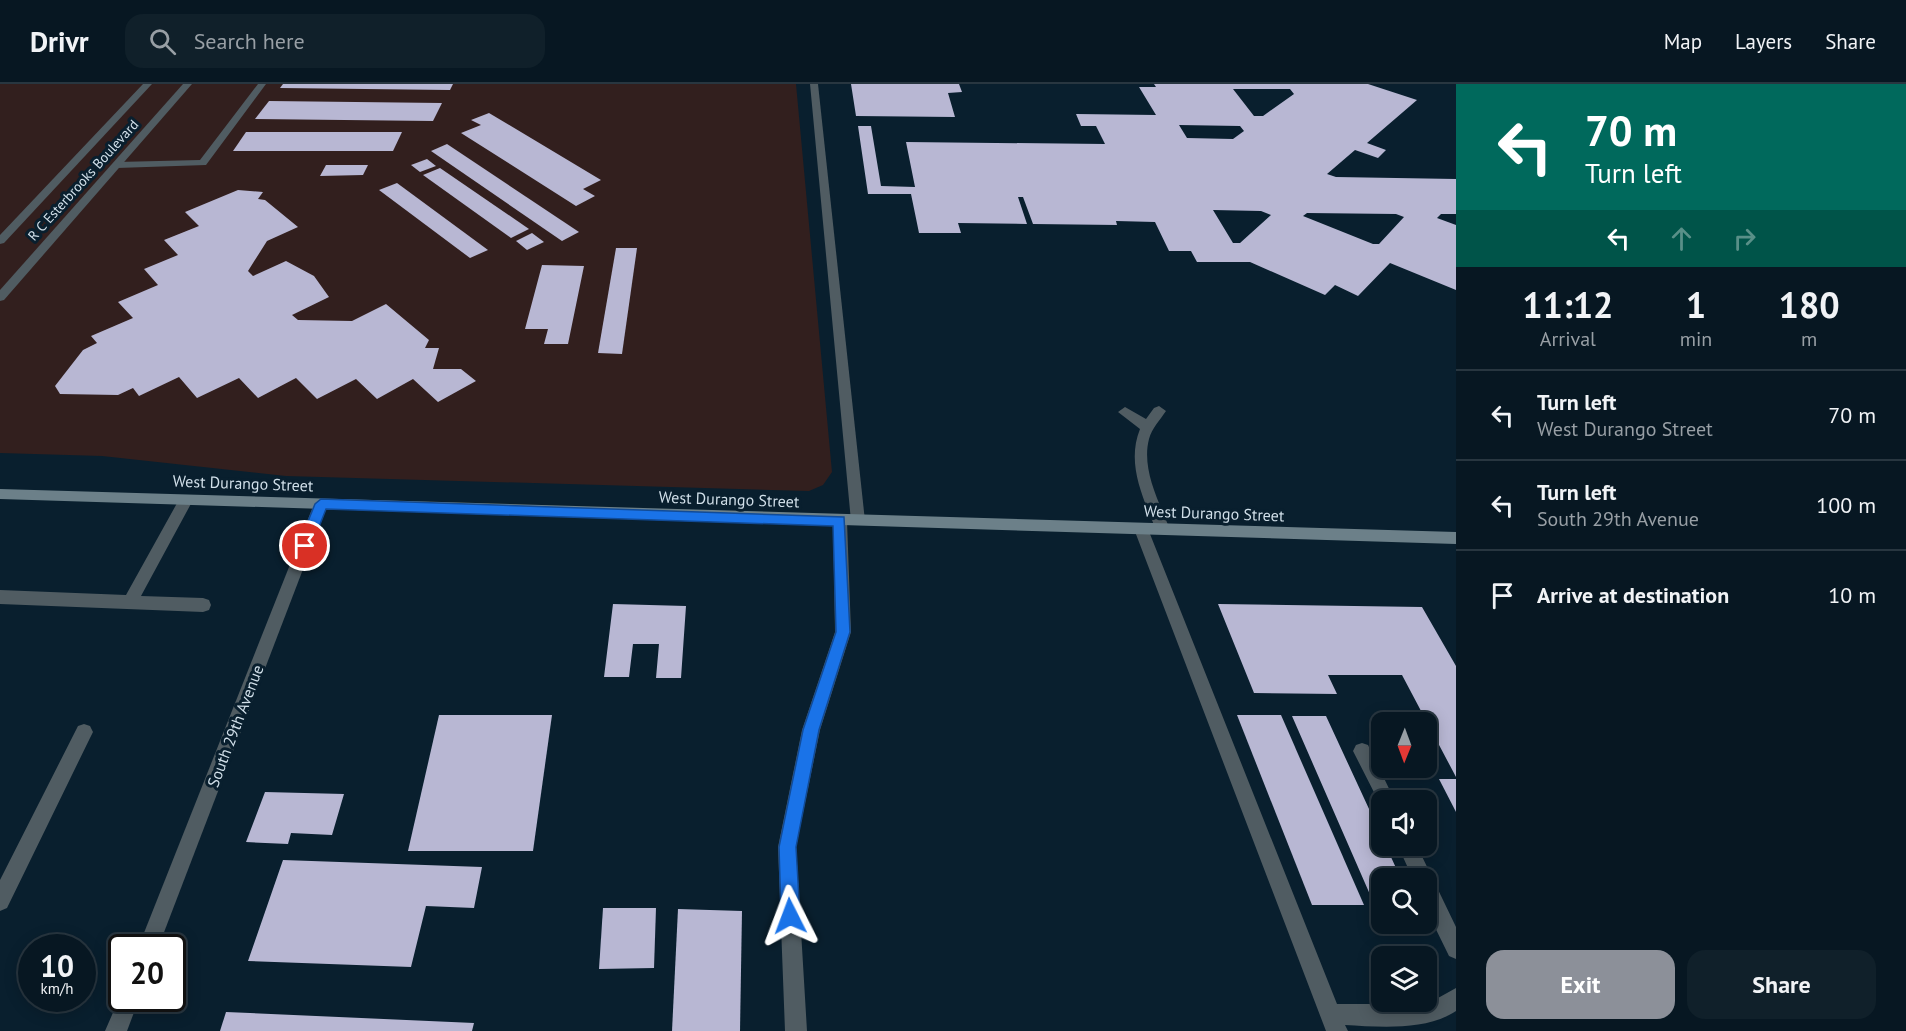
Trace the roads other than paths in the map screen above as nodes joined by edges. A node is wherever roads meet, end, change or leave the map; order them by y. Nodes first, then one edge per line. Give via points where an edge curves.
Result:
1 (148, 84) edge
2 (188, 84) edge
3 (262, 84) edge
4 (814, 84) edge
5 (117, 165) junction
6 (0, 241) edge
7 (0, 297) edge
8 (1159, 411) dead end
9 (1125, 412) dead end
10 (1146, 426) junction
11 (1, 496) edge
12 (186, 500) junction
13 (321, 504) junction
14 (849, 521) junction
15 (1142, 529) junction
16 (1163, 530) junction
17 (1456, 538) edge
18 (0, 597) edge
19 (130, 602) junction
20 (203, 606) dead end
21 (84, 732) dead end
22 (1362, 751) dead end
23 (1381, 790) edge
24 (0, 901) edge
25 (1437, 910) edge
26 (153, 934) edge
27 (1456, 949) edge
28 (1456, 998) edge
29 (124, 1012) edge
30 (1334, 1022) edge
31 (116, 1031) edge
32 (796, 1031) edge

1 - 6 street, R C Esterbrooks Boulevard
2 - 5 street, R C Esterbrooks Boulevard
3 - 5 street via 203,163
4 - 14 street
5 - 7 street, R C Esterbrooks Boulevard
8 - 10 street
9 - 10 street
10 - 16 street via 1139,450
11 - 12 street, West Durango Street
12 - 13 street, West Durango Street
12 - 19 street
13 - 14 street, West Durango Street
13 - 26 street, South 29th Avenue
14 - 15 street, West Durango Street
14 - 32 street via 843,632 811,730 787,847
15 - 16 street, West Durango Street
15 - 30 street
16 - 17 street, West Durango Street
18 - 19 street
19 - 20 street
21 - 24 street
22 - 23 street
25 - 27 street
28 - 30 street via 1449,1006 1418,1015
29 - 31 street

